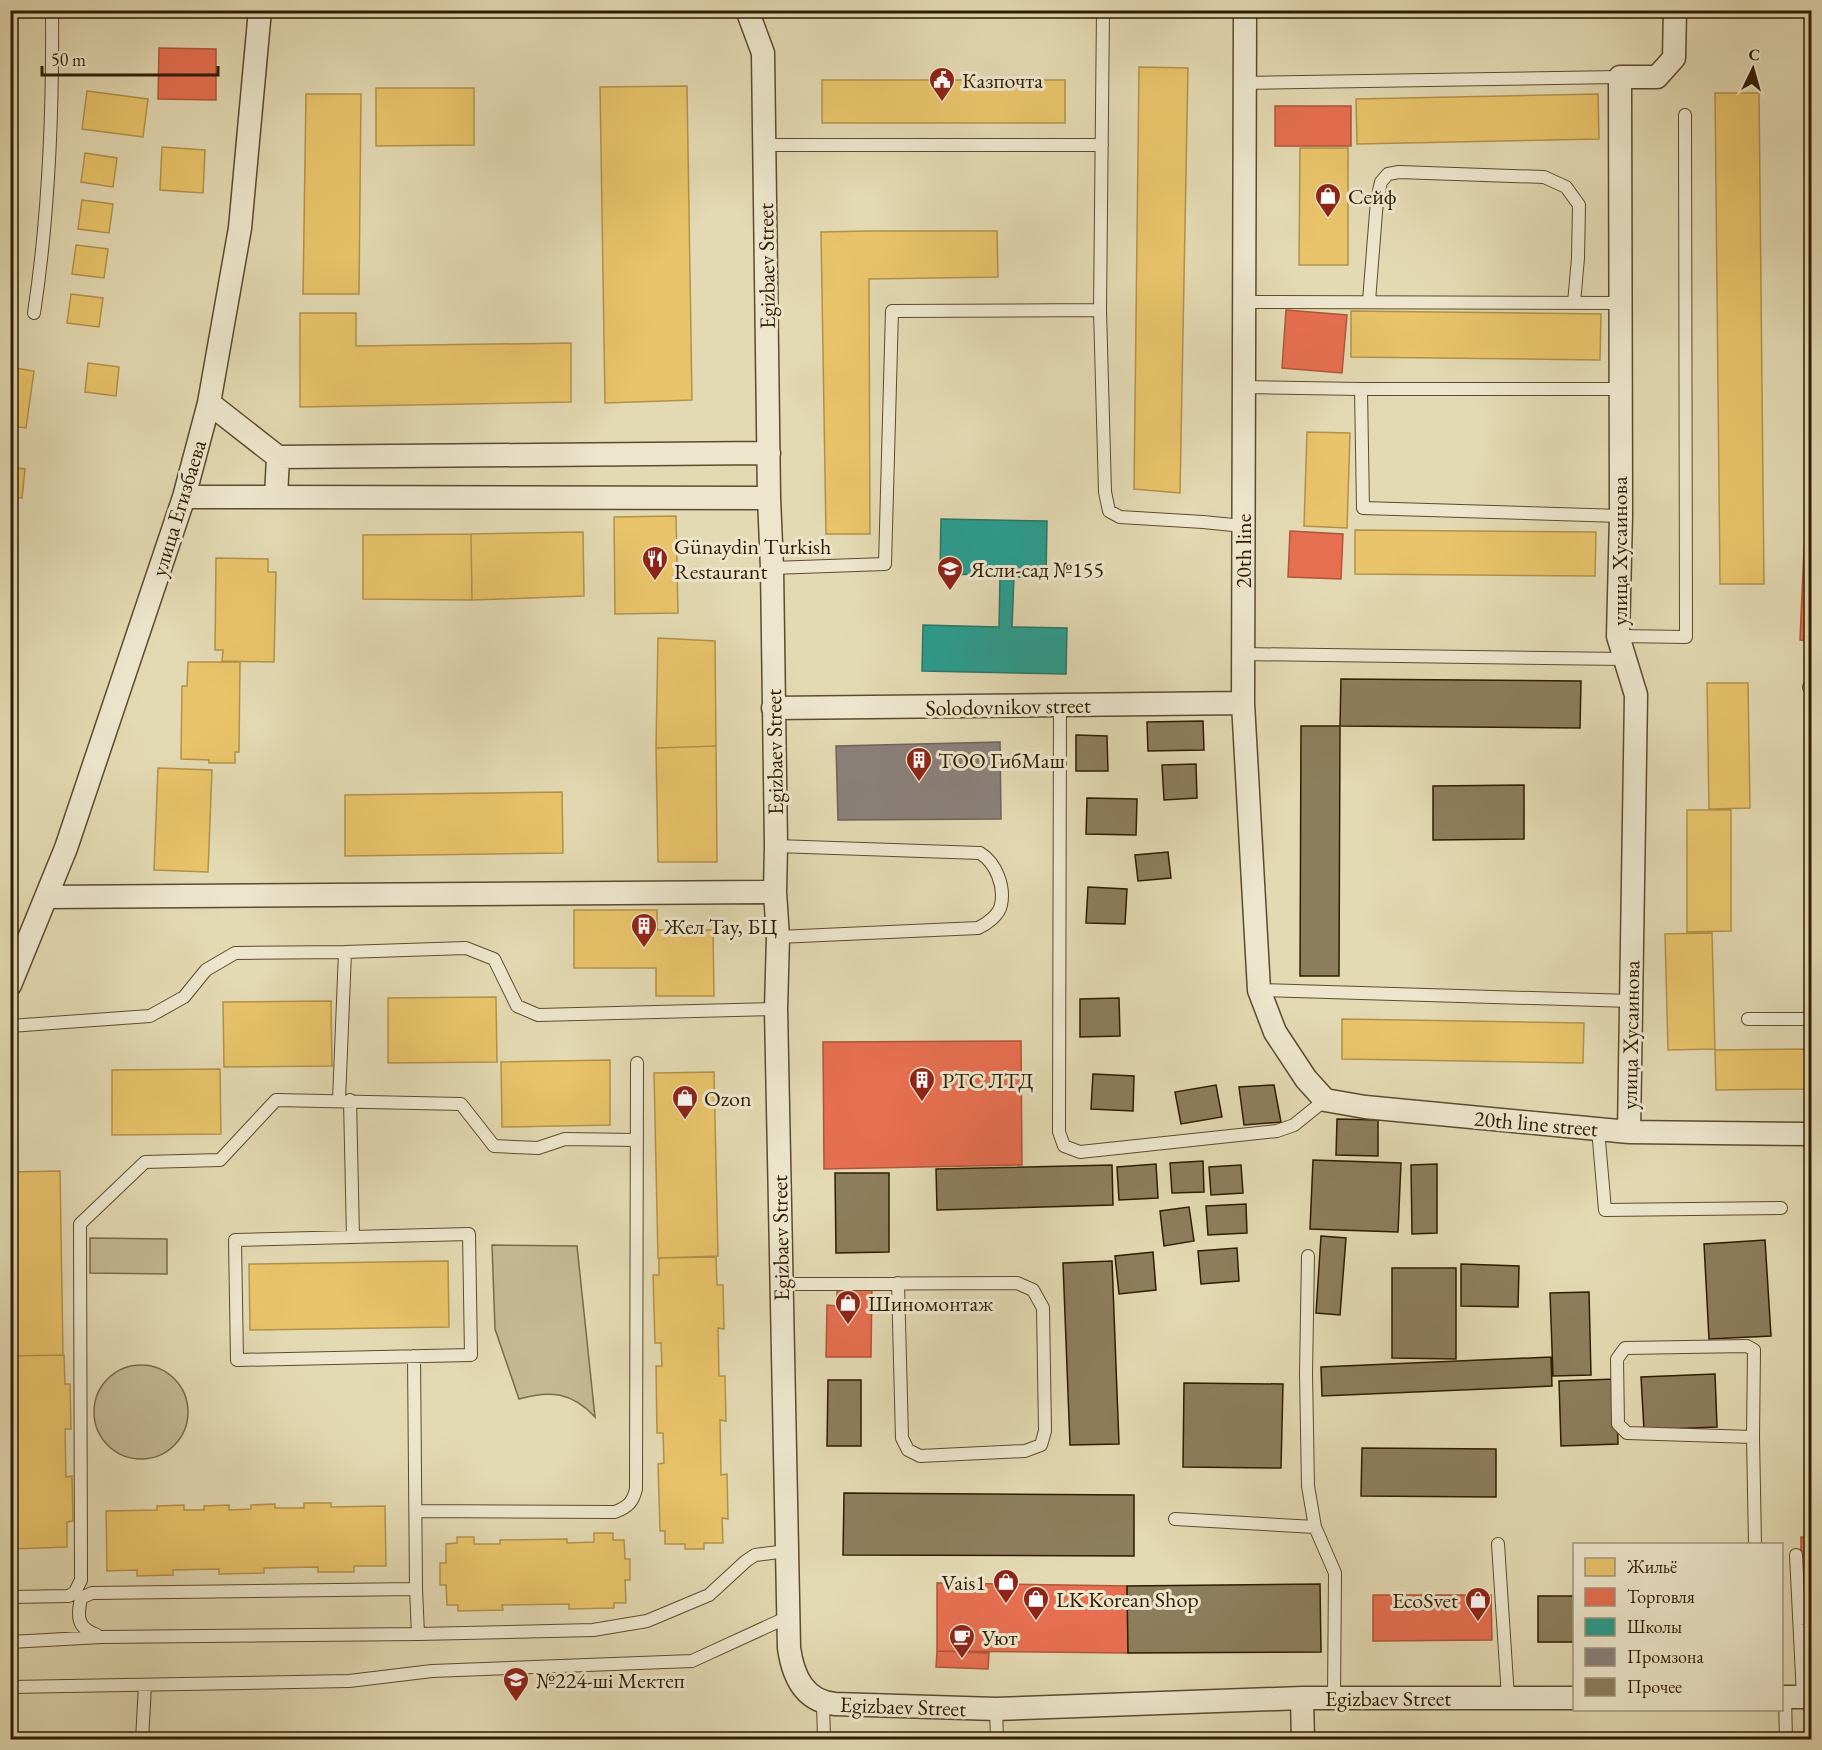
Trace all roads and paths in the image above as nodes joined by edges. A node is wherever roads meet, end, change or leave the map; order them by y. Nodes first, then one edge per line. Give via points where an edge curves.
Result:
1 (52, 10) edge
2 (260, 10) edge
3 (747, 10) edge
4 (1103, 10) edge
5 (1245, 10) edge
6 (1676, 10) edge
7 (1620, 77) junction
8 (1245, 83) junction
9 (1685, 115) dead end
10 (765, 145) junction
11 (1102, 145) junction
12 (1369, 301) junction
13 (1245, 302) junction
14 (1574, 303) junction
15 (1620, 303) junction
16 (1100, 310) junction
17 (34, 314) dead end
18 (1245, 387) junction
19 (1361, 389) junction
20 (1619, 389) junction
21 (209, 404) junction
22 (769, 453) junction
23 (278, 457) junction
24 (184, 497) junction
25 (276, 497) junction
26 (769, 498) junction
27 (1621, 516) junction
28 (1243, 526) junction
29 (772, 568) junction
30 (1618, 636) junction
31 (1243, 654) junction
32 (1625, 659) junction
33 (1243, 703) junction
34 (1060, 706) junction
35 (773, 708) junction
36 (776, 846) junction
37 (776, 892) junction
38 (46, 897) junction
39 (778, 937) junction
40 (345, 952) junction
41 (10, 985) edge
42 (1259, 990) junction
43 (1631, 1001) junction
44 (776, 1009) junction
45 (1748, 1019) dead end
46 (1812, 1019) edge
47 (10, 1026) edge
48 (637, 1063) dead end
49 (345, 1100) junction
50 (1325, 1100) junction
51 (1598, 1129) junction
52 (1629, 1132) junction
53 (1812, 1134) edge
54 (637, 1140) junction
55 (1781, 1208) dead end
56 (353, 1237) junction
57 (1308, 1256) dead end
58 (898, 1283) junction
59 (781, 1284) junction
60 (414, 1356) junction
61 (1753, 1437) junction
62 (416, 1511) junction
63 (1175, 1519) dead end
64 (1315, 1527) junction
65 (1755, 1543) edge
66 (1498, 1544) dead end
67 (787, 1551) junction
68 (1796, 1555) dead end
69 (416, 1589) junction
70 (10, 1597) edge
71 (788, 1617) junction
72 (1805, 1618) edge
73 (418, 1634) junction
74 (101, 1636) junction
75 (10, 1641) edge
76 (145, 1684) junction
77 (10, 1687) edge
78 (1795, 1697) edge
79 (1302, 1698) junction
80 (1334, 1698) junction
81 (1508, 1698) junction
82 (1573, 1698) edge
83 (823, 1703) junction
84 (996, 1709) junction
85 (142, 1740) edge
86 (824, 1740) edge
87 (997, 1740) edge
88 (1303, 1740) edge
89 (1786, 1740) edge

1 - 17 lane via 48,172
2 - 21 street, улица Егизбаева via 240,228
3 - 10 street, Egizbaev Street via 763,53
4 - 11 lane
5 - 8 street, 20th line
6 - 7 street via 1674,58 1657,76
7 - 8 lane
7 - 15 street, улица Хусаинова
8 - 13 street, 20th line
9 - 30 lane via 1686,637
10 - 11 lane
10 - 22 street, Egizbaev Street
11 - 16 lane
12 - 13 lane
12 - 14 lane
12 - 14 lane via 1381,182 1388,174 1399,172 1544,177 1566,188 1579,205
13 - 18 street, 20th line
14 - 15 lane
15 - 20 street, улица Хусаинова
16 - 28 lane via 1105,492 1109,511 1120,518
16 - 29 lane via 892,311 885,564
18 - 19 lane
18 - 28 street, 20th line
19 - 20 lane
19 - 27 lane via 1363,508
20 - 27 street, улица Хусаинова
21 - 23 street
21 - 24 street, улица Егизбаева
22 - 23 street
22 - 26 street, Egizbaev Street
23 - 25 street
24 - 25 street
24 - 38 street, улица Егизбаева
25 - 26 street
26 - 29 street, Egizbaev Street
27 - 30 street, улица Хусаинова
28 - 31 street, 20th line
29 - 35 street, Egizbaev Street
30 - 32 street, улица Хусаинова
31 - 32 lane
31 - 33 street, 20th line
32 - 43 street, улица Хусаинова via 1636,695
33 - 34 street, Solodovnikov street
33 - 42 street, 20th line
34 - 35 street, Solodovnikov street
34 - 50 lane via 1059,1132 1064,1146 1080,1152 1277,1131 1294,1125
35 - 36 street, Egizbaev Street
36 - 37 street, Egizbaev Street
36 - 39 lane via 980,853 988,857 1001,883 1001,907 988,924 978,928
37 - 38 street
37 - 39 street, Egizbaev Street
38 - 41 street, улица Егизбаева
39 - 44 street, Egizbaev Street
40 - 44 lane via 466,948 494,959 517,1006 538,1015
40 - 47 lane via 235,953 206,970 184,997 150,1016
40 - 49 lane
42 - 43 lane
42 - 50 street, 20th line via 1275,1032
43 - 52 street, улица Хусаинова
44 - 59 street, Egizbaev Street
45 - 46 lane
48 - 54 lane
49 - 54 lane via 461,1104 494,1146 538,1148 565,1139
49 - 56 lane
49 - 70 lane via 276,1100 220,1160 145,1162 80,1224 81,1580 69,1596
50 - 51 street, 20th line street
51 - 52 street, 20th line street
51 - 55 lane via 1605,1210
52 - 53 street, 20th line street
54 - 62 lane via 633,1500 615,1512
56 - 60 lane via 469,1234 471,1355
56 - 60 lane via 235,1240 237,1360
57 - 64 lane via 1308,1486
58 - 58 lane via 1017,1283 1034,1290 1043,1308 1045,1431 1041,1445 1025,1451 920,1456 908,1450 902,1438
58 - 59 lane
59 - 67 street, Egizbaev Street
60 - 62 lane
61 - 61 lane via 1754,1350 1747,1346 1625,1348 1617,1359 1618,1424 1627,1433
61 - 65 lane
62 - 69 lane
63 - 64 lane
64 - 80 lane via 1335,1573
66 - 81 lane
67 - 71 street, Egizbaev Street
67 - 73 lane via 755,1555 709,1595 647,1620 593,1630
68 - 72 lane
69 - 73 lane
69 - 74 lane via 92,1593 81,1598 79,1621 87,1631
71 - 76 lane via 692,1661 432,1671 349,1681
71 - 83 street, Egizbaev Street via 793,1669 814,1699
72 - 78 lane
73 - 74 lane
74 - 75 lane
76 - 77 lane
76 - 85 lane
78 - 89 lane
79 - 80 street, Egizbaev Street
79 - 84 street, Egizbaev Street
79 - 88 street
80 - 81 street, Egizbaev Street
81 - 82 street, Egizbaev Street
83 - 84 street, Egizbaev Street
83 - 86 lane
84 - 87 lane

